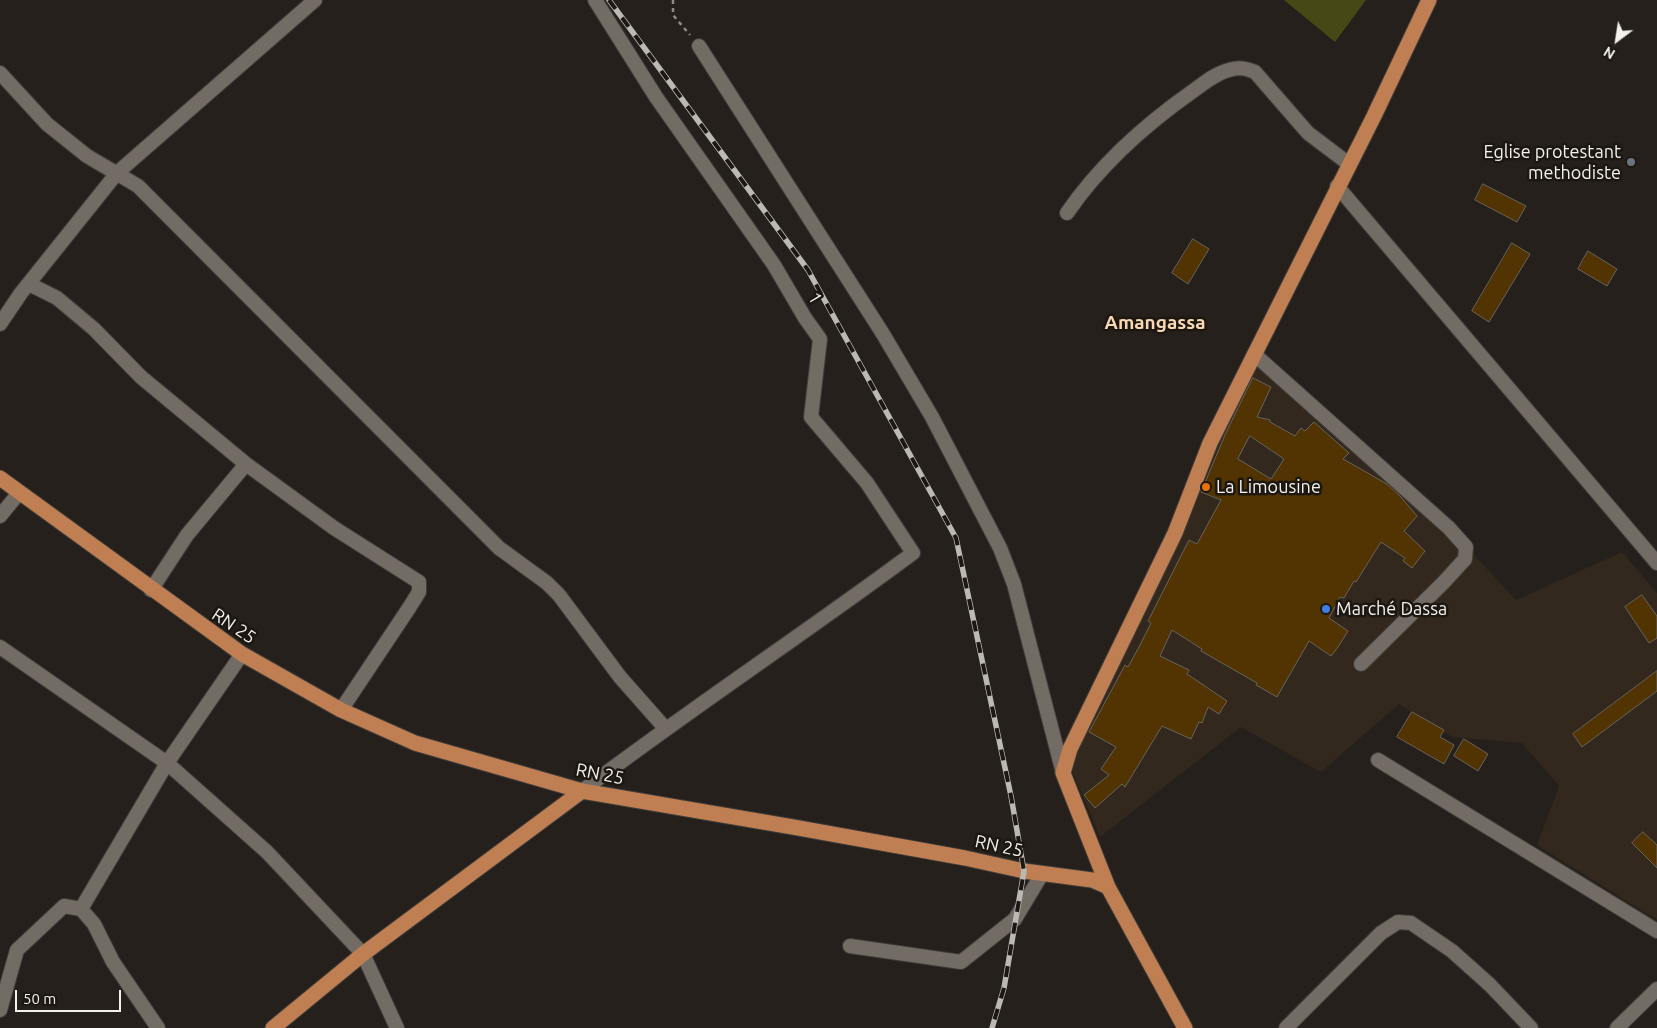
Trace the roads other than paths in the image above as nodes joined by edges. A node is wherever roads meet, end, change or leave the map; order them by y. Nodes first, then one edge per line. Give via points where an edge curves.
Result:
1 (315, 0) edge
2 (595, 0) edge
3 (1428, 0) edge
4 (699, 46) road end
5 (0, 74) edge
6 (1348, 164) junction
7 (117, 173) junction
8 (1337, 186) junction
9 (1067, 213) dead end
10 (29, 284) junction
11 (0, 324) edge
12 (1254, 354) junction
13 (246, 464) junction
14 (0, 478) edge
15 (19, 493) junction
16 (0, 516) edge
17 (1657, 563) edge
18 (151, 590) junction
19 (0, 647) edge
20 (242, 654) junction
21 (1361, 664) dead end
22 (341, 710) junction
23 (665, 728) junction
24 (1378, 760) dead end
25 (167, 763) junction
26 (1063, 773) junction
27 (582, 791) junction
28 (1042, 874) junction
29 (1108, 887) junction
30 (81, 909) junction
31 (1657, 931) edge
32 (850, 946) dead end
33 (364, 954) junction
34 (1657, 989) edge
35 (0, 1010) edge
36 (158, 1028) edge
37 (273, 1028) edge
38 (397, 1028) edge
39 (1186, 1028) edge
40 (1286, 1028) edge
41 (1532, 1028) edge
42 (1617, 1028) edge

1 - 7 street
2 - 23 street, 1 via 656,97 774,265 820,339 811,417 867,483 913,553
3 - 6 main road
4 - 26 street via 883,334 932,417 1000,548 1014,584
5 - 7 street via 47,124 87,156
6 - 8 main road
6 - 9 street via 1308,133 1254,72 1243,67 1226,70 1185,96 1146,127 1105,166
7 - 10 street
7 - 23 street via 138,186 500,548 548,583 620,677
8 - 12 main road
8 - 17 street
10 - 11 street
10 - 13 street via 57,298 94,329 140,377
12 - 21 street via 1449,528 1466,547 1465,559
12 - 26 main road via 1210,443 1175,533 1070,749
13 - 18 street via 187,535
13 - 22 street via 334,528 419,582 419,592
14 - 15 main road, RN 25 / RN 25
15 - 16 street
15 - 18 main road, RN 25 / RN 25
18 - 20 main road, RN 25 / RN 25
19 - 25 street
20 - 22 main road, RN 25 / RN 25
20 - 25 street
22 - 27 main road, RN 25 / RN 25 via 415,743
23 - 27 street
24 - 31 street
25 - 30 street
25 - 33 street via 267,852
26 - 29 main road
27 - 28 main road, RN 25 / RN 25 via 792,826
27 - 33 main road
28 - 29 main road, RN 25 / RN 25 via 1092,880
28 - 32 street via 1015,919 962,962
29 - 39 main road
30 - 35 street via 64,906 17,950
30 - 36 street via 94,924 113,962
33 - 37 main road
33 - 38 street
34 - 42 street
40 - 41 street via 1381,933 1398,922 1411,923 1452,951

